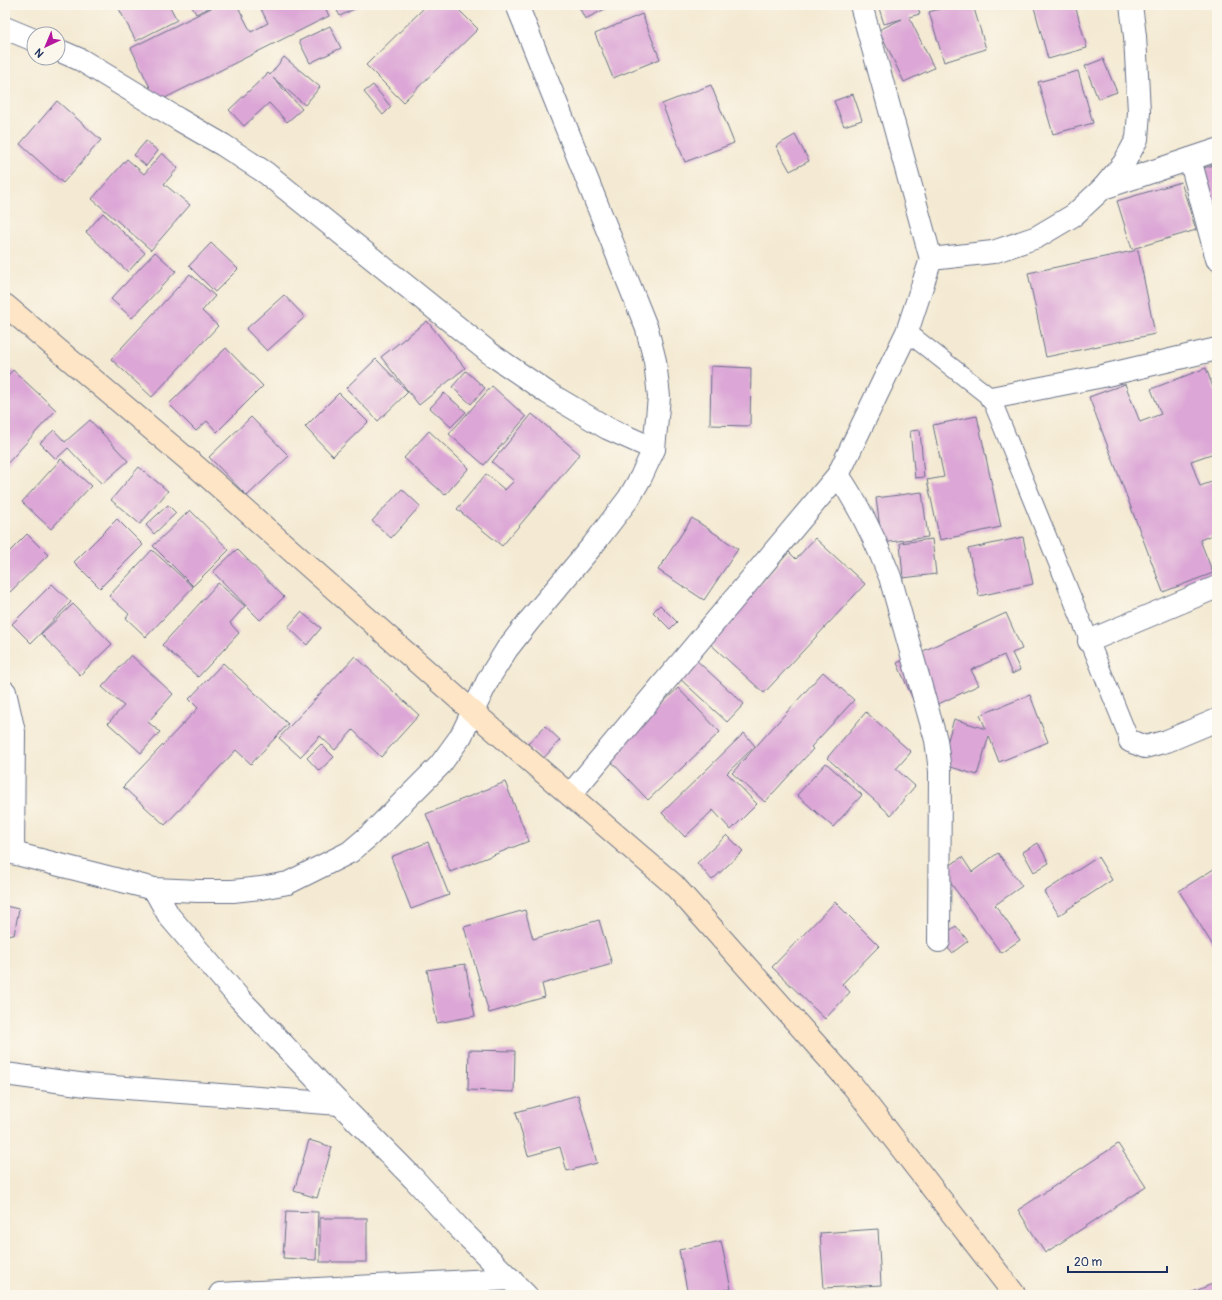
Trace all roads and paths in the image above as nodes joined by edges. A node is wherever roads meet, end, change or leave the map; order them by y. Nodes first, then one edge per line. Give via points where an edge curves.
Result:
1 (516, 5) edge
2 (861, 5) edge
3 (1130, 5) edge
4 (5, 28) edge
5 (26, 37) edge
6 (66, 53) edge
7 (1217, 150) edge
8 (1190, 159) junction
9 (1103, 188) junction
10 (931, 259) junction
11 (1217, 259) edge
12 (5, 305) edge
13 (907, 332) junction
14 (1217, 350) edge
15 (991, 398) junction
16 (654, 449) junction
17 (838, 475) junction
18 (1217, 587) edge
19 (1089, 641) junction
20 (5, 692) edge
21 (472, 711) junction
22 (1217, 720) edge
23 (1130, 741) joint
24 (570, 795) junction
25 (9, 852) edge
26 (154, 889) junction
27 (939, 941) dead end
28 (5, 1074) edge
29 (340, 1104) junction
30 (510, 1279) junction
31 (220, 1294) dead end
32 (526, 1295) edge
33 (1015, 1295) edge

1 - 16 street via 648,329 659,397
2 - 10 street
3 - 9 street via 1135,36 1139,112 1137,139 1124,163
4 - 5 street
6 - 16 street via 223,144 266,172 491,354 548,393 607,428
7 - 8 street
8 - 9 street
8 - 11 street
9 - 10 street via 1074,215 1038,237 993,252
10 - 13 street
12 - 21 main road via 199,469
13 - 15 lane
13 - 17 street
14 - 15 street
15 - 19 lane
16 - 21 street via 629,498 507,649
17 - 24 street
17 - 27 street via 853,496 890,577 936,740 940,771
18 - 19 street
19 - 23 lane
20 - 25 street via 14,732
21 - 24 main road
21 - 26 street via 461,736 440,766 350,852 288,883 233,891
22 - 23 street via 1167,741 1145,747
24 - 33 main road via 673,884 853,1086
25 - 26 street
26 - 29 street via 169,916 196,949
28 - 29 street via 86,1085
29 - 30 street
30 - 31 street
30 - 32 street

